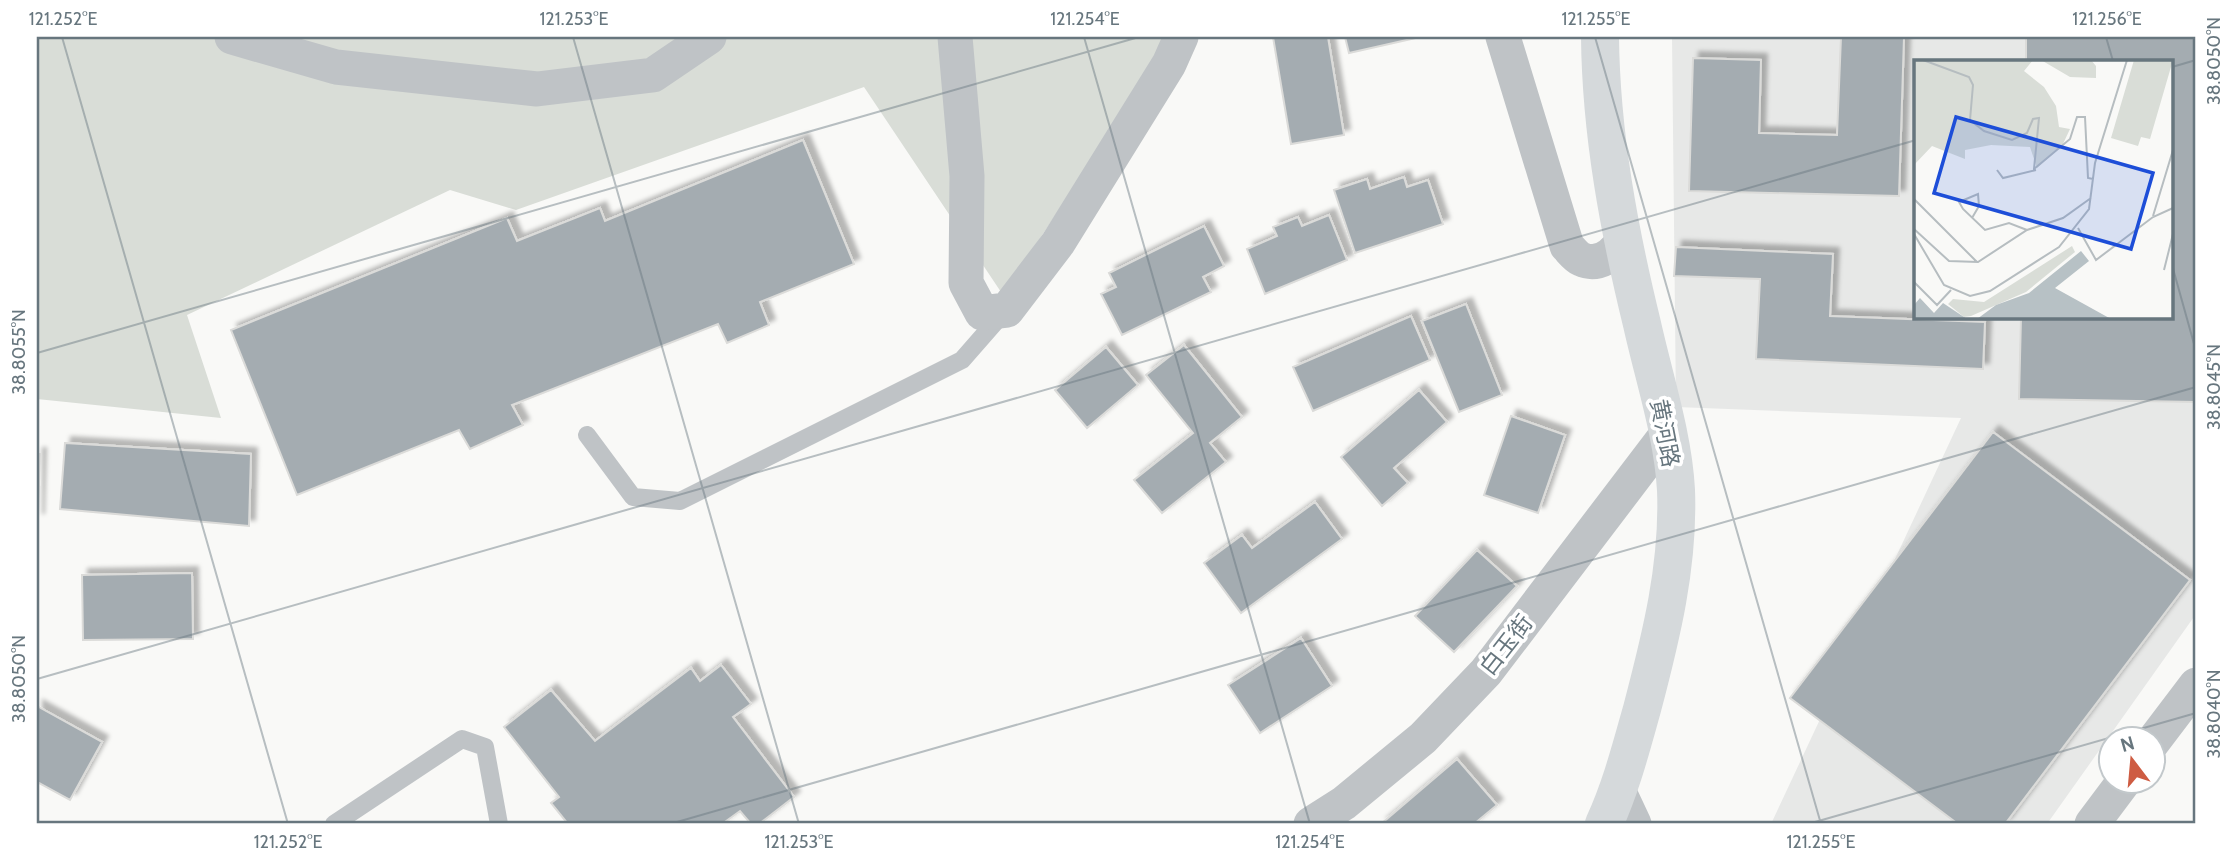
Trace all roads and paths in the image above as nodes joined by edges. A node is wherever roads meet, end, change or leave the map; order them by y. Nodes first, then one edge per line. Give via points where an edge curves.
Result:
1 (232, 37) edge
2 (709, 37) edge
3 (955, 37) edge
4 (1181, 37) edge
5 (1503, 37) edge
6 (1600, 37) edge
7 (1622, 242) junction
8 (1007, 310) junction
9 (1667, 434) junction
10 (587, 435) dead end
11 (2196, 685) edge
12 (2166, 725) edge
13 (2114, 794) edge
14 (1619, 814) edge
15 (334, 824) edge
16 (499, 824) edge
17 (1311, 824) edge
18 (2092, 824) edge

1 - 2 street via 336,67 537,89 653,75
3 - 8 street via 967,176 966,283 982,313
4 - 8 street via 1169,64 1058,243
5 - 7 street via 1567,246 1581,259 1598,261
6 - 7 main road, 黄河路 via 1607,147
7 - 9 main road, 黄河路
8 - 10 lane via 962,360 680,502 633,497
9 - 14 main road, 黄河路 via 1676,489 1674,561
9 - 17 street, 白玉街 via 1486,672 1423,738
11 - 12 street
13 - 18 street
15 - 16 lane via 463,739 485,747

